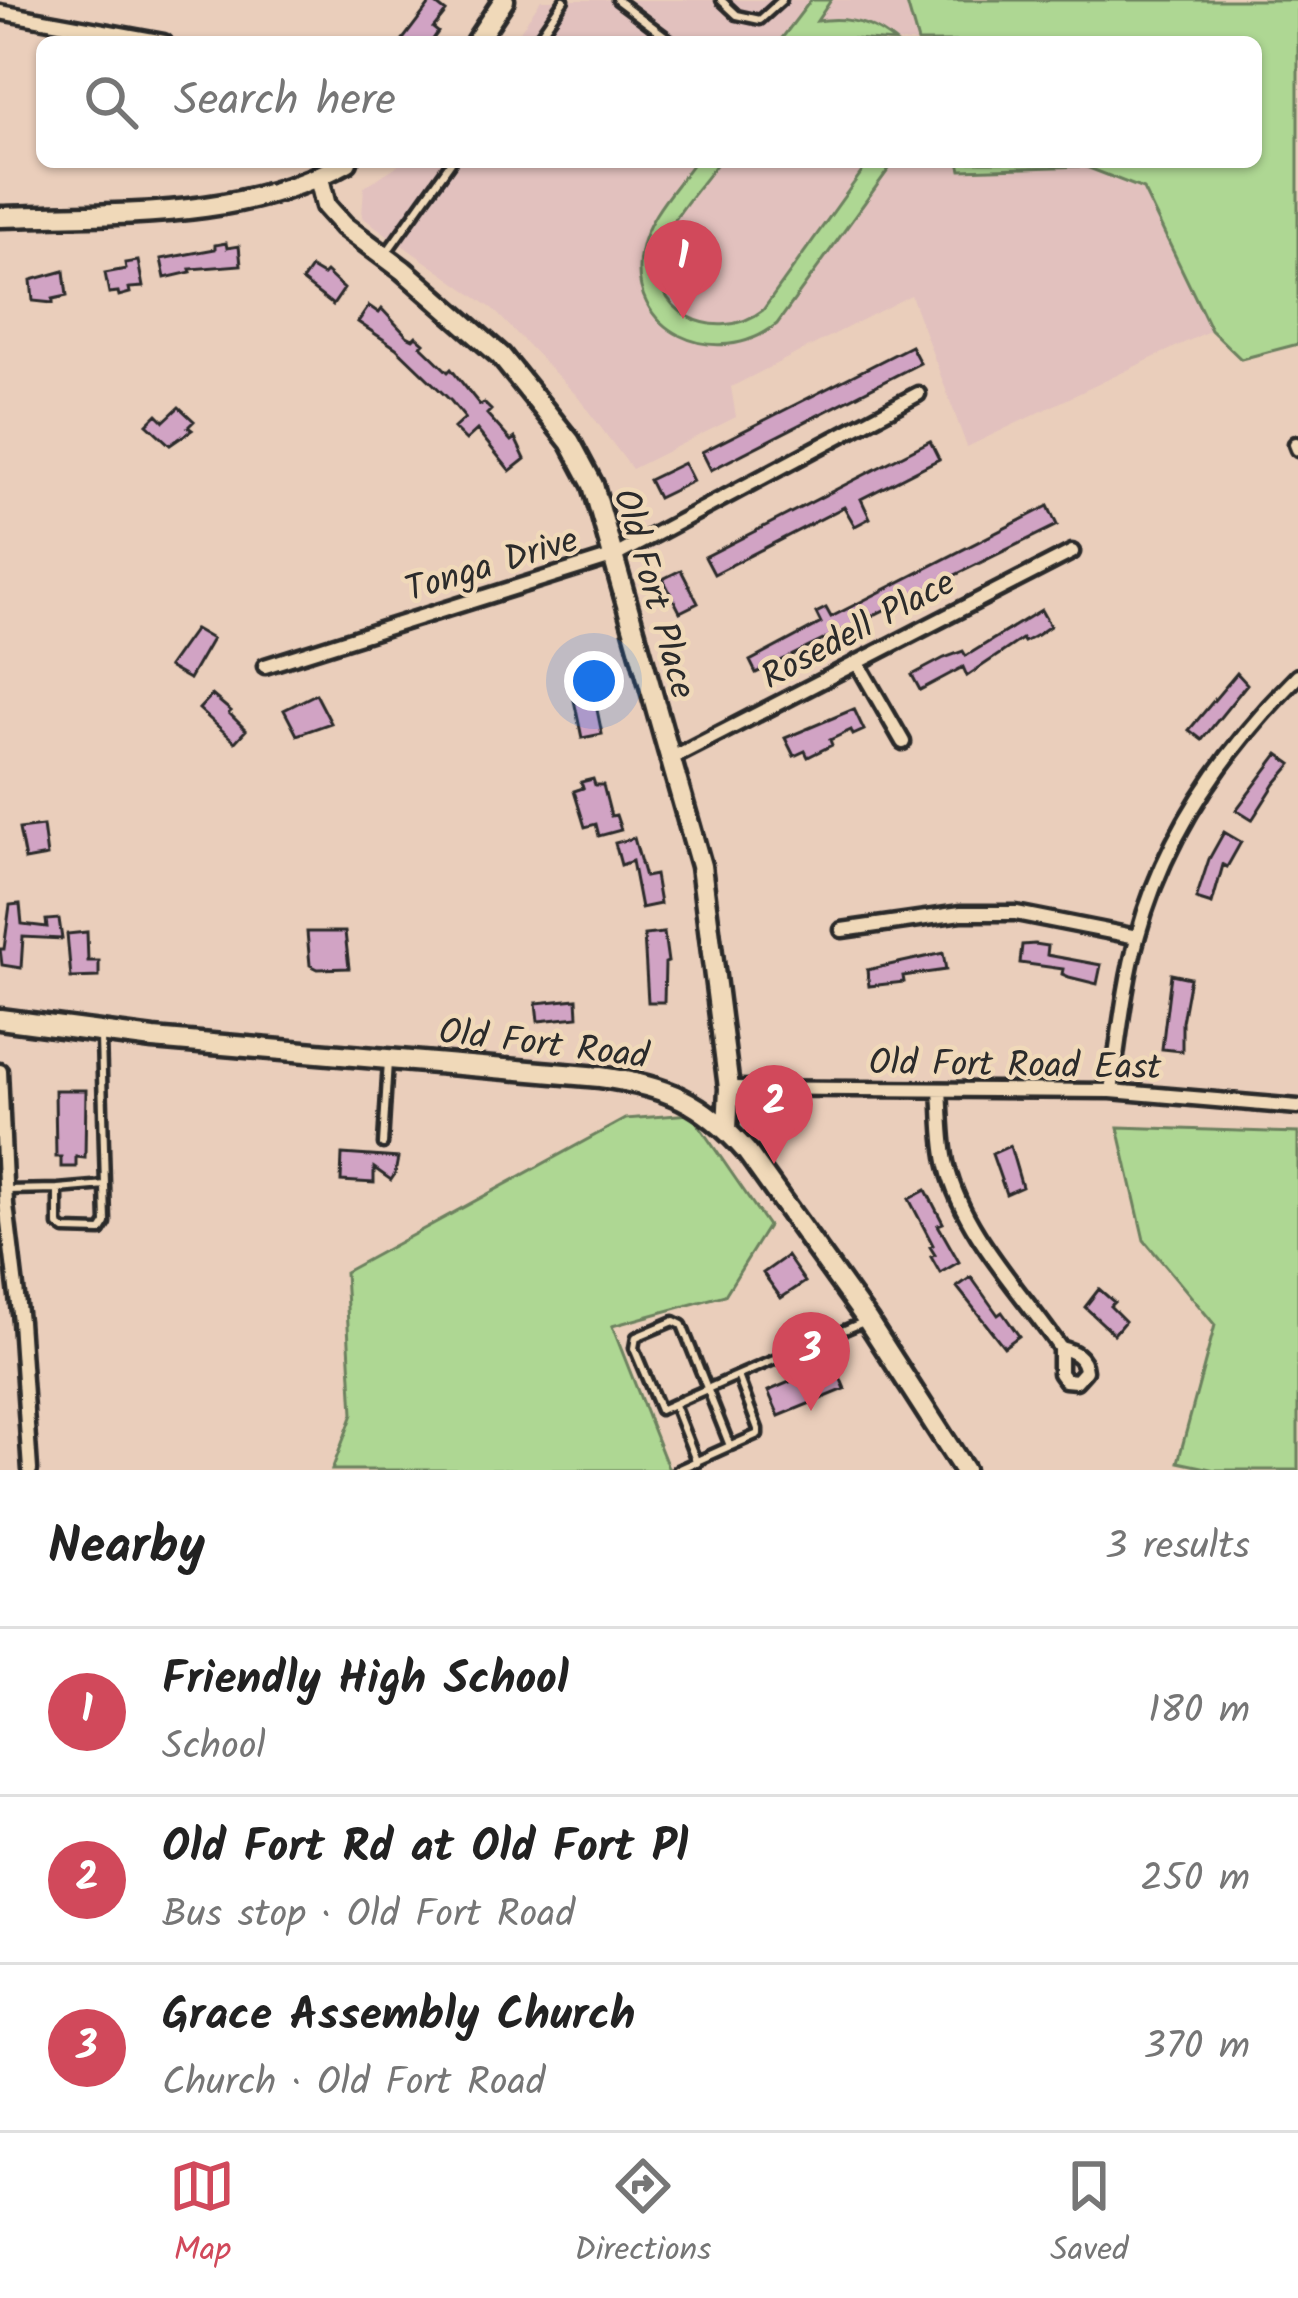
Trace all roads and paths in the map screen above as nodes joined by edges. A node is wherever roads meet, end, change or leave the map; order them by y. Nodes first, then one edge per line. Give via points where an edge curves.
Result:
1 (504, 0) edge
2 (564, 0) edge
3 (617, 0) edge
4 (721, 0) edge
5 (782, 0) edge
6 (0, 12) edge
7 (131, 36) edge
8 (480, 36) edge
9 (539, 36) edge
10 (665, 36) edge
11 (447, 168) edge
12 (315, 170) edge
13 (0, 217) edge
14 (384, 256) junction
15 (918, 394) dead end
16 (1072, 552) dead end
17 (614, 556) junction
18 (857, 662) junction
19 (265, 666) dead end
20 (1298, 676) edge
21 (902, 742) dead end
22 (670, 759) junction
23 (842, 930) dead end
24 (1137, 937) junction
25 (1, 1024) edge
26 (101, 1034) junction
27 (388, 1058) junction
28 (0, 1071) edge
29 (729, 1088) junction
30 (940, 1091) junction
31 (1111, 1091) junction
32 (1298, 1108) edge
33 (727, 1129) junction
34 (383, 1144) dead end
35 (105, 1185) junction
36 (58, 1189) junction
37 (5, 1190) junction
38 (868, 1321) junction
39 (1060, 1348) dead end
40 (738, 1376) junction
41 (709, 1388) junction
42 (674, 1404) junction
43 (730, 1447) junction
44 (697, 1463) junction
45 (29, 1470) edge
46 (677, 1470) edge
47 (964, 1470) edge

1 - 8 main road
2 - 9 lane
3 - 10 lane
4 - 5 lane via 737,15 760,20
6 - 7 street
11 - 14 lane
12 - 13 main road via 264,196 208,207
12 - 14 main road, Old Fort Place via 326,206
14 - 17 main road, Old Fort Place via 465,322 538,398 593,485
15 - 17 street, Tonga Drive
16 - 18 street, Rosedell Place
17 - 19 street, Tonga Drive
17 - 22 main road, Old Fort Place
18 - 21 street
18 - 22 street, Rosedell Place
20 - 24 street via 1180,825
22 - 29 main road, Old Fort Place via 701,866
23 - 24 street via 961,913 1016,914
24 - 31 street
25 - 26 main road, Old Fort Road
26 - 27 main road, Old Fort Road
26 - 35 lane
27 - 33 main road, Old Fort Road via 643,1084 693,1102
27 - 34 lane
28 - 37 street
29 - 30 street, Old Fort Road East
29 - 33 main road, Old Fort Place
30 - 31 street, Old Fort Road East
30 - 39 street via 946,1165 959,1200
31 - 32 street, Old Fort Road East
33 - 38 main road, Old Fort Road
35 - 36 lane
35 - 36 lane via 100,1231 58,1225
36 - 37 lane
37 - 45 street
38 - 40 lane
38 - 47 main road, Old Fort Road
40 - 41 lane
40 - 43 lane via 758,1435
41 - 42 lane
41 - 42 lane via 682,1325 636,1337 660,1410
41 - 43 lane
42 - 44 lane
43 - 44 lane
44 - 46 lane

